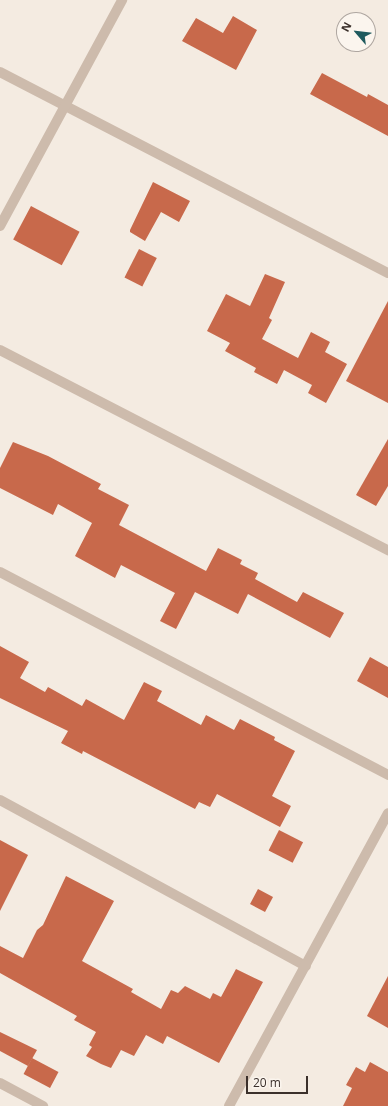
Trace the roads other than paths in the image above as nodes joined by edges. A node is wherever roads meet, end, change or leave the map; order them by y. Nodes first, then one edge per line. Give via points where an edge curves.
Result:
1 (122, 0) edge
2 (0, 72) edge
3 (63, 107) junction
4 (0, 226) edge
5 (388, 273) edge
6 (0, 350) edge
7 (388, 550) edge
8 (0, 572) edge
9 (388, 775) edge
10 (0, 800) edge
11 (388, 813) edge
12 (306, 966) junction
13 (0, 1083) edge
14 (43, 1106) edge
15 (229, 1106) edge

1 - 3 street
2 - 3 street
3 - 4 street
3 - 5 street
6 - 7 street
8 - 9 street
10 - 12 street
11 - 12 street
12 - 15 street
13 - 14 street

